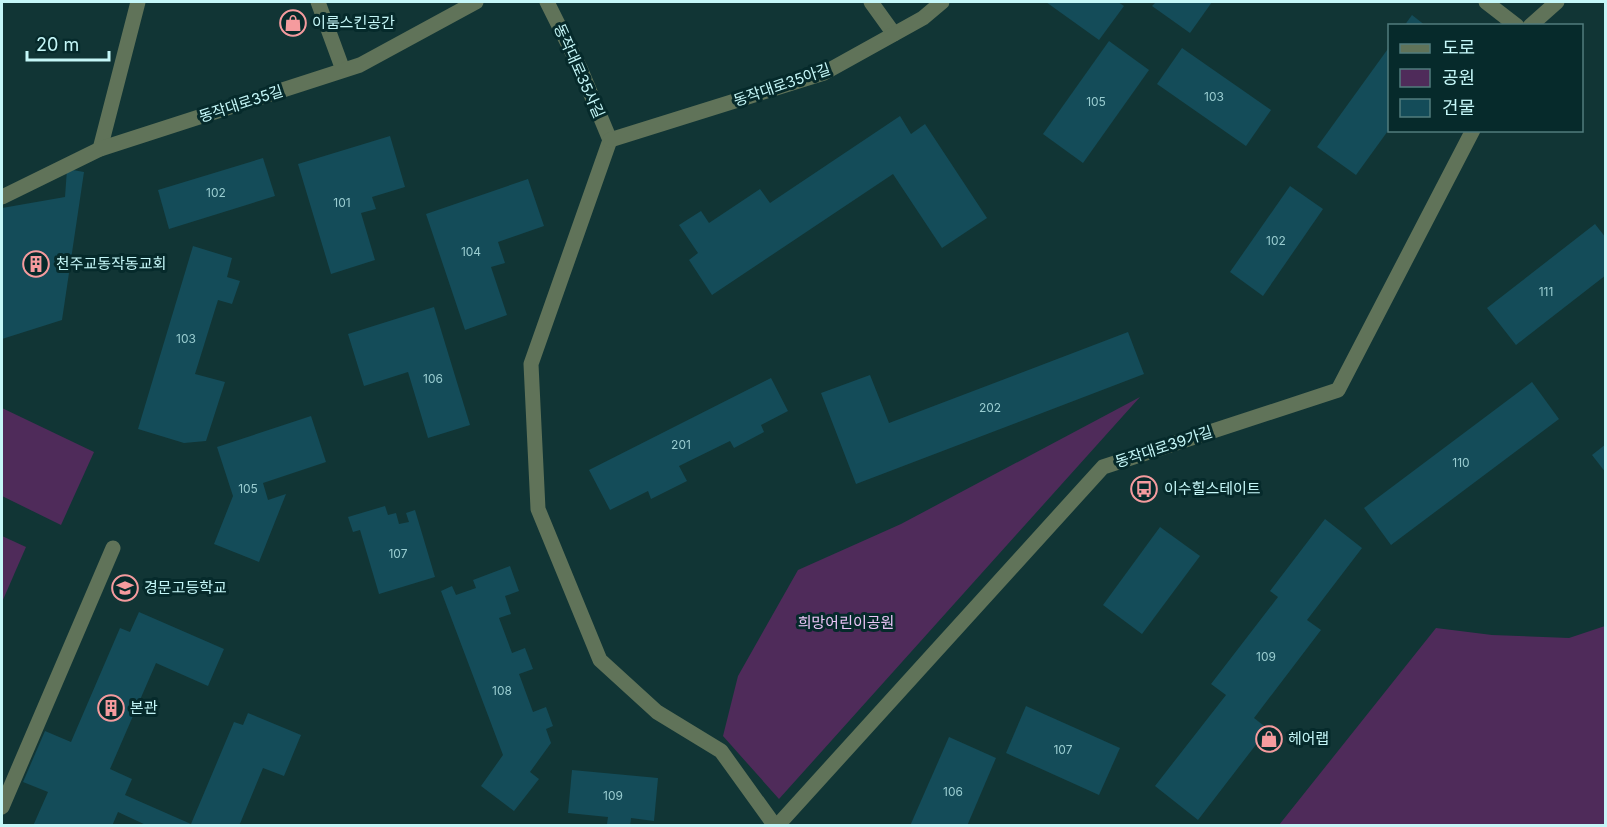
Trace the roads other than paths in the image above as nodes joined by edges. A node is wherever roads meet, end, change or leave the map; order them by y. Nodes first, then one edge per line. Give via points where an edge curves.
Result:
1 (138, 2) edge
2 (318, 2) edge
3 (476, 2) edge
4 (547, 2) edge
5 (871, 2) edge
6 (942, 2) edge
7 (1486, 2) edge
8 (1557, 2) edge
9 (1514, 24) edge
10 (1532, 24) edge
11 (894, 34) junction
12 (343, 70) junction
13 (1472, 132) edge
14 (610, 141) junction
15 (100, 149) junction
16 (2, 197) edge
17 (113, 548) dead end
18 (2, 807) edge
19 (776, 825) edge

1 - 15 street
2 - 12 street
3 - 12 street, 동작대로35길 via 360,65
4 - 14 street, 동작대로35사길
5 - 11 street
6 - 11 street, 동작대로35아길
7 - 9 street
8 - 10 street
11 - 14 street, 동작대로35아길 via 824,73
12 - 15 street, 동작대로35길
13 - 19 street, 동작대로39가길 via 1338,390 1103,467
14 - 19 street via 531,364 538,509 600,660 657,712 721,751
15 - 16 street, 동작대로35길
17 - 18 street

